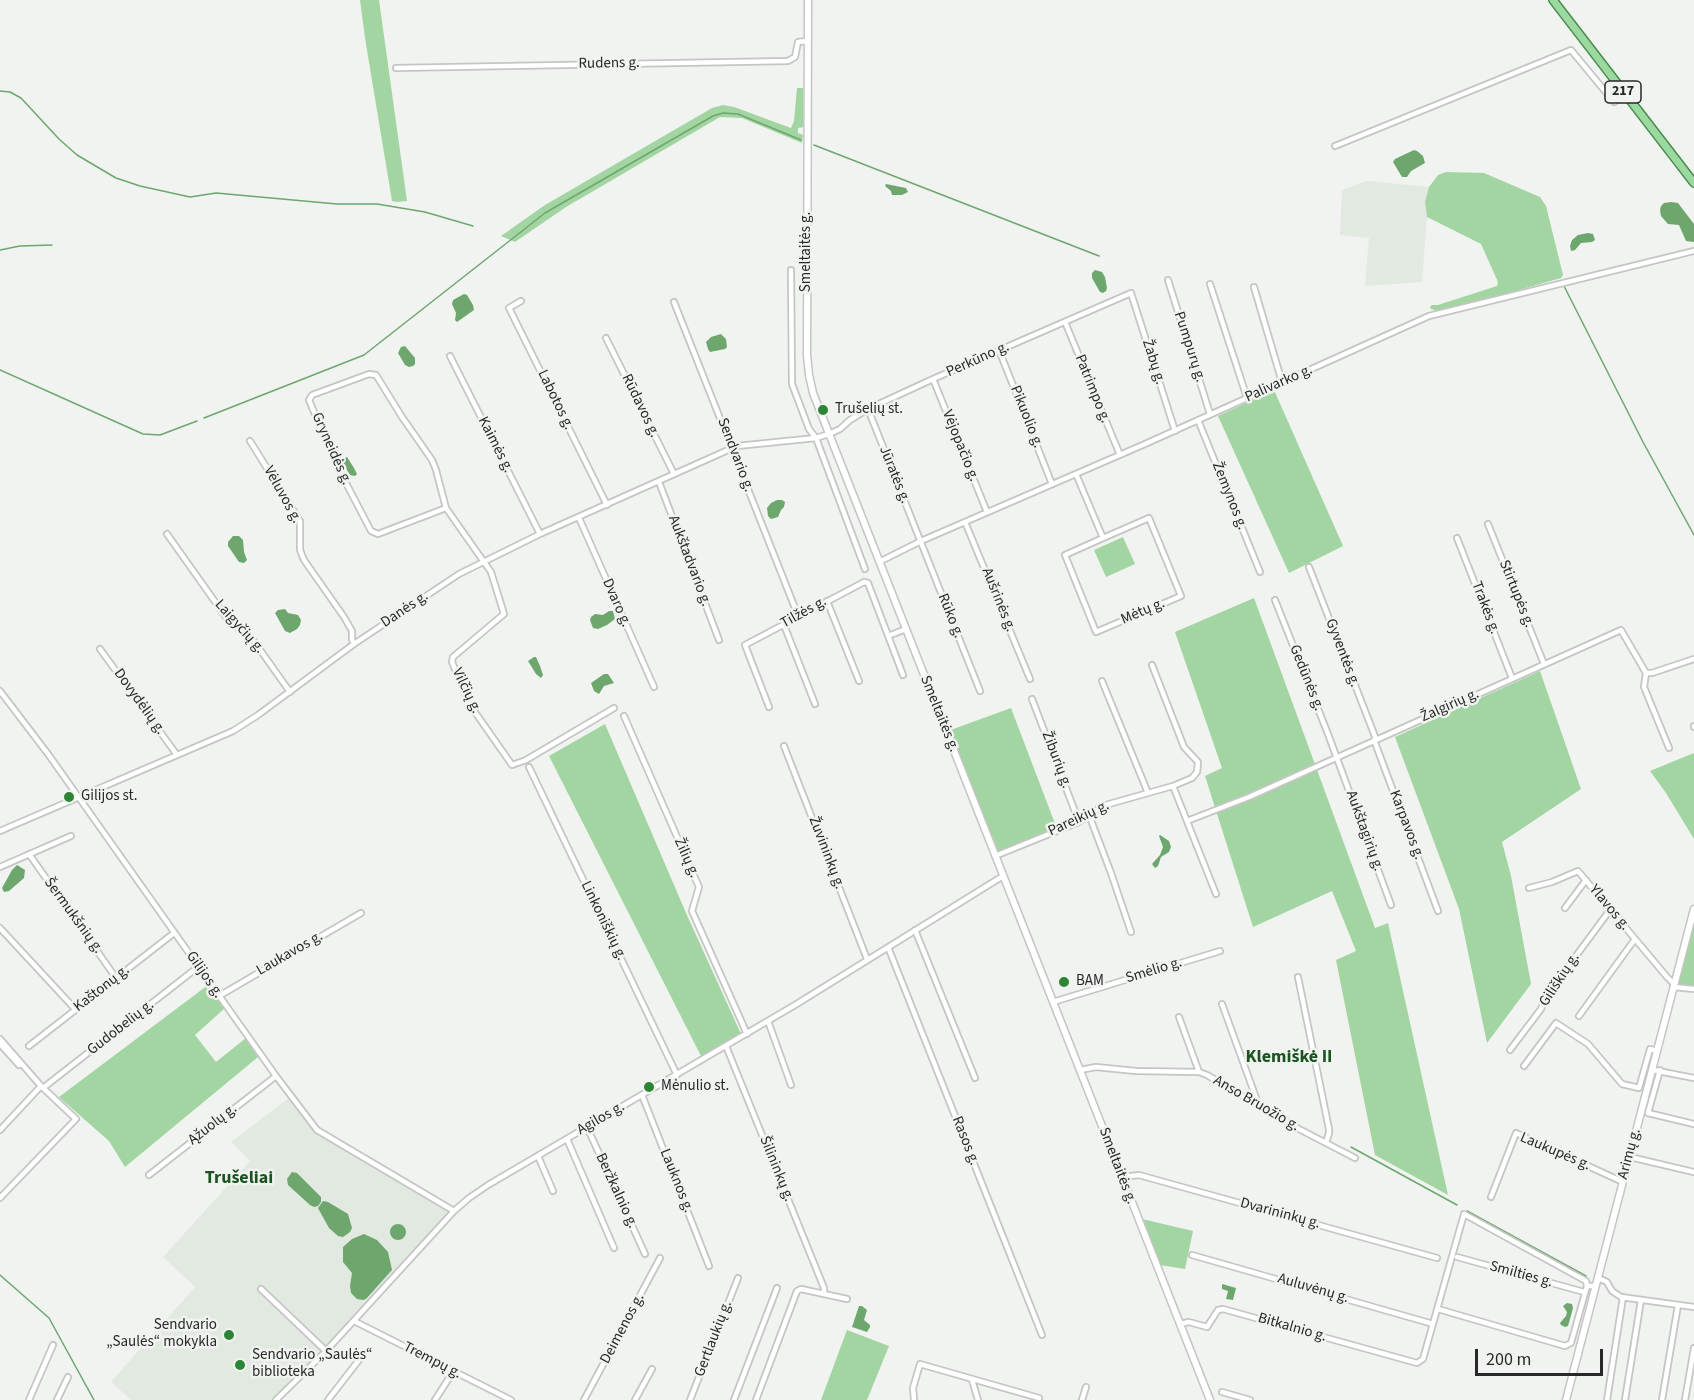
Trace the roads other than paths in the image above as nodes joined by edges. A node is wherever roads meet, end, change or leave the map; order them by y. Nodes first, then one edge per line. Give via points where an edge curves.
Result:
1 (807, 0) edge
2 (1553, 0) edge
3 (807, 41) junction
4 (396, 68) dead end
5 (1626, 95) junction
6 (1335, 146) dead end
7 (1694, 183) edge
8 (1694, 251) edge
9 (790, 270) dead end
10 (1168, 280) dead end
11 (1210, 284) dead end
12 (1254, 287) dead end
13 (1131, 293) joint
14 (521, 302) dead end
15 (674, 302) dead end
16 (1065, 322) junction
17 (606, 338) dead end
18 (999, 350) junction
19 (450, 356) dead end
20 (933, 379) junction
21 (1282, 382) junction
22 (1247, 398) junction
23 (868, 409) junction
24 (1210, 414) junction
25 (1198, 420) junction
26 (1175, 431) junction
27 (829, 434) junction
28 (816, 438) junction
29 (250, 441) dead end
30 (733, 448) junction
31 (1120, 455) junction
32 (674, 474) junction
33 (1076, 474) junction
34 (659, 482) junction
35 (1052, 484) junction
36 (607, 505) junction
37 (446, 508) junction
38 (987, 512) junction
39 (579, 518) junction
40 (965, 522) junction
41 (1488, 524) dead end
42 (167, 534) dead end
43 (540, 534) junction
44 (1103, 538) junction
45 (1457, 538) dead end
46 (921, 541) junction
47 (484, 561) junction
48 (879, 562) junction
49 (1309, 567) dead end
50 (865, 569) dead end
51 (1260, 572) dead end
52 (1275, 600) dead end
53 (827, 601) junction
54 (795, 608) dead end
55 (784, 625) junction
56 (906, 629) junction
57 (888, 636) junction
58 (719, 639) dead end
59 (354, 644) junction
60 (100, 649) dead end
61 (1694, 659) edge
62 (1544, 664) junction
63 (1152, 665) dead end
64 (1646, 673) junction
65 (903, 675) dead end
66 (1512, 678) junction
67 (1030, 679) dead end
68 (859, 681) dead end
69 (1102, 681) dead end
70 (654, 687) dead end
71 (0, 691) edge
72 (980, 691) dead end
73 (290, 692) junction
74 (1032, 699) dead end
75 (815, 704) dead end
76 (769, 707) dead end
77 (614, 708) dead end
78 (624, 716) dead end
79 (1375, 740) junction
80 (784, 746) dead end
81 (1669, 748) dead end
82 (177, 755) junction
83 (1336, 756) junction
84 (529, 767) dead end
85 (1173, 786) junction
86 (1148, 793) junction
87 (79, 797) junction
88 (1089, 815) junction
89 (1187, 821) junction
90 (1079, 822) junction
91 (0, 831) edge
92 (71, 836) dead end
93 (29, 854) junction
94 (995, 856) junction
95 (0, 867) edge
96 (1003, 876) junction
97 (1586, 880) junction
98 (1529, 888) dead end
99 (1216, 894) dead end
100 (1391, 905) dead end
101 (1564, 908) dead end
102 (1694, 909) edge
103 (1610, 910) junction
104 (1438, 911) dead end
105 (361, 913) dead end
106 (0, 928) edge
107 (915, 930) junction
108 (1131, 932) dead end
109 (174, 933) junction
110 (1635, 939) junction
111 (888, 947) junction
112 (1220, 951) dead end
113 (867, 959) junction
114 (198, 967) junction
115 (1298, 977) dead end
116 (116, 978) junction
117 (1674, 985) junction
118 (1694, 989) edge
119 (219, 996) junction
120 (1053, 1002) junction
121 (1222, 1004) dead end
122 (75, 1010) junction
123 (1579, 1016) dead end
124 (1179, 1017) dead end
125 (768, 1021) junction
126 (747, 1034) junction
127 (0, 1039) edge
128 (0, 1044) edge
129 (29, 1046) dead end
130 (726, 1046) junction
131 (1510, 1050) dead end
132 (6, 1051) junction
133 (1657, 1051) junction
134 (0, 1056) edge
135 (19, 1065) dead end
136 (1524, 1066) dead end
137 (1080, 1070) junction
138 (1656, 1070) junction
139 (1199, 1072) junction
140 (677, 1075) junction
141 (276, 1076) junction
142 (975, 1077) dead end
143 (1694, 1078) edge
144 (791, 1085) dead end
145 (42, 1087) junction
146 (642, 1095) junction
147 (1259, 1106) junction
148 (1694, 1124) edge
149 (587, 1127) junction
150 (0, 1130) edge
151 (567, 1139) junction
152 (1326, 1143) junction
153 (538, 1156) junction
154 (1630, 1157) junction
155 (1355, 1158) dead end
156 (1694, 1172) edge
157 (149, 1174) dead end
158 (1122, 1177) junction
159 (1623, 1182) junction
160 (553, 1191) dead end
161 (1491, 1197) dead end
162 (0, 1198) edge
163 (454, 1211) junction
164 (614, 1248) dead end
165 (645, 1254) dead end
166 (1192, 1255) dead end
167 (1457, 1257) dead end
168 (660, 1258) dead end
169 (1437, 1258) dead end
170 (709, 1266) dead end
171 (738, 1278) dead end
172 (1598, 1278) junction
173 (1587, 1286) junction
174 (1596, 1286) junction
175 (777, 1288) dead end
176 (261, 1289) dead end
177 (1584, 1292) junction
178 (824, 1293) junction
179 (1623, 1297) junction
180 (848, 1299) dead end
181 (1641, 1300) junction
182 (1678, 1305) junction
183 (1694, 1307) edge
184 (1438, 1309) junction
185 (354, 1321) junction
186 (1180, 1324) junction
187 (1433, 1324) junction
188 (1042, 1335) dead end
189 (53, 1345) dead end
190 (1694, 1348) edge
191 (326, 1351) junction
192 (362, 1356) dead end
193 (652, 1369) dead end
194 (453, 1372) junction
195 (68, 1377) dead end
196 (972, 1380) junction
197 (1086, 1387) dead end
198 (1222, 1392) dead end
199 (29, 1400) edge
200 (57, 1400) edge
201 (276, 1400) edge
202 (328, 1400) edge
203 (435, 1400) edge
204 (511, 1400) edge
205 (584, 1400) edge
206 (635, 1400) edge
207 (690, 1400) edge
208 (734, 1400) edge
209 (756, 1400) edge
210 (914, 1400) edge
211 (978, 1400) edge
212 (1039, 1400) edge
213 (1082, 1400) edge
214 (1210, 1400) edge
215 (1250, 1400) edge
216 (1566, 1400) edge
217 (1607, 1400) edge
218 (1625, 1400) edge
219 (1662, 1400) edge
220 (1685, 1400) edge

1 - 3 main road, Smeltaitės g.
2 - 5 main road, 217
3 - 4 street, Rudens g. via 798,42 795,57 788,61
3 - 27 main road, Smeltaitės g. via 807,355 816,404
5 - 6 street via 1614,102 1571,50
5 - 7 main road, 217
8 - 21 street, Palivarko g. via 1429,316
9 - 28 street via 791,379
10 - 24 street, Pumpurų g.
11 - 22 street
12 - 21 street
13 - 16 street, Perkūno g.
13 - 26 street, Žabų g.
14 - 36 street, Labotos g. via 508,308
15 - 30 street, Sendvario g.
16 - 18 street, Perkūno g.
16 - 31 street, Patrimpo g.
17 - 32 street, Rūdavos g.
18 - 20 street, Perkūno g.
18 - 35 street, Pikuolio g.
19 - 43 street, Kaimės g.
20 - 23 street, Perkūno g.
20 - 38 street, Vėjopačio g.
21 - 22 street, Palivarko g.
22 - 24 street, Palivarko g.
23 - 27 street, Perkūno g.
23 - 46 street, Jūratės g.
24 - 25 street, Palivarko g.
25 - 26 street, Palivarko g.
25 - 51 street, Žemynos g.
26 - 31 street, Palivarko g.
27 - 28 street, Danės g.
27 - 48 main road, Smeltaitės g.
28 - 30 street, Danės g.
28 - 50 street
29 - 59 street, Vėluvos g. via 300,521 304,560 344,616
30 - 32 street, Danės g.
30 - 54 street, Sendvario g.
31 - 33 street, Palivarko g.
32 - 34 street, Danės g.
33 - 35 street, Palivarko g.
33 - 44 street
34 - 36 street, Danės g.
34 - 58 street, Aukštadvario g.
35 - 38 street, Palivarko g.
36 - 39 street, Danės g.
37 - 37 street, Gryneidės g. via 378,534 371,531 324,436 309,400 312,395 369,374 376,375 432,460
37 - 47 street, Gryneidės g.
38 - 40 street, Palivarko g.
39 - 43 street, Danės g.
39 - 70 street, Dvaro g.
40 - 46 street, Palivarko g.
40 - 67 street, Aušrinės g.
41 - 62 street, Stirtupės g.
42 - 73 street, Laigyčių g. via 228,620 251,637
43 - 47 street, Danės g.
44 - 44 street, Mėtų g. via 1065,555 1096,632 1181,596 1149,518
45 - 66 street, Trakės g.
46 - 48 street, Palivarko g.
46 - 72 street, Rūko g.
47 - 59 street, Danės g.
47 - 77 street, Vilčių g. via 504,614 452,662 470,705 512,765
48 - 56 main road, Smeltaitės g.
49 - 79 street, Gyventės g.
52 - 83 street, Gedūnės g.
53 - 55 street, Tilžės g.
53 - 57 street, Tilžės g. via 864,582 868,584
53 - 68 street
55 - 75 street
55 - 76 street, Tilžės g. via 745,645
56 - 57 street
56 - 94 main road, Smeltaitės g.
57 - 65 street
59 - 73 street, Danės g.
60 - 82 street, Dovydėlių g.
61 - 64 street
62 - 64 street, Žalgirių g. via 1621,630
62 - 66 street, Žalgirių g.
63 - 85 street, Pareikių g. via 1184,747 1198,762 1192,778
64 - 81 street via 1644,687
66 - 79 street, Žalgirių g.
69 - 86 street
71 - 87 street, Gilijos g.
73 - 82 street, Danės g. via 233,731
74 - 90 street, Žiburių g.
78 - 126 street, Žilių g. via 699,887 692,911
79 - 83 street, Žalgirių g.
79 - 104 street, Karpavos g.
80 - 113 street, Žuvininkų g.
82 - 87 street, Danės g.
83 - 89 street, Žalgirių g.
83 - 100 street, Aukštagirių g.
84 - 140 street, Linkoniškių g.
85 - 86 street, Pareikių g.
85 - 89 street
86 - 88 street, Pareikių g. via 1102,806
87 - 91 street, Danės g.
87 - 109 street, Gilijos g.
88 - 90 street, Pareikių g.
88 - 108 street
89 - 99 street
90 - 94 street, Pareikių g.
92 - 93 street
93 - 95 street
93 - 116 street, Šermukšnių g.
94 - 96 main road, Smeltaitės g.
96 - 107 street, Agilos g.
96 - 120 main road, Smeltaitės g.
97 - 98 street, Ylavos g. via 1578,871
97 - 101 street
97 - 103 street, Ylavos g.
102 - 117 main road, Arimų g.
103 - 110 street, Ylavos g.
103 - 131 street, Giliškių g.
105 - 119 street, Laukavos g.
106 - 122 street
107 - 111 street, Agilos g.
107 - 142 street
109 - 114 street, Gilijos g.
109 - 116 street, Kaštonų g.
110 - 117 street, Ylavos g.
110 - 123 street
111 - 113 street, Agilos g.
111 - 188 street, Rasos g.
112 - 120 street, Smėlio g.
113 - 125 street, Agilos g.
114 - 119 street, Gilijos g.
114 - 145 street, Gudobelių g.
115 - 152 street via 1329,1129
116 - 122 street, Kaštonų g.
117 - 118 street
117 - 133 main road, Arimų g.
119 - 141 street, Gilijos g.
120 - 137 main road, Smeltaitės g.
121 - 147 street
122 - 129 street, Kaštonų g.
124 - 139 street
125 - 126 street, Agilos g.
125 - 144 street
126 - 130 street, Agilos g.
127 - 145 street
128 - 132 street
130 - 140 street, Agilos g.
130 - 178 street, Šilininkų g.
132 - 134 street
132 - 135 street
133 - 136 street via 1650,1049 1639,1088 1622,1084 1588,1044 1556,1023
133 - 138 main road, Arimų g.
137 - 139 street, Anso Bruožio g. via 1096,1067
137 - 158 main road, Smeltaitės g.
138 - 143 street
138 - 148 street via 1648,1113
138 - 154 main road, Arimų g.
139 - 147 street, Anso Bruožio g.
140 - 146 street, Agilos g.
141 - 157 street, Ąžuolų g.
141 - 163 street, Gilijos g. via 317,1130
145 - 150 street, Gudobelių g.
145 - 162 street via 76,1119
146 - 149 street, Agilos g.
146 - 170 street, Lauknos g.
147 - 152 street, Anso Bruožio g.
149 - 151 street, Agilos g.
149 - 165 street, Beržkalnio g.
151 - 153 street, Agilos g.
151 - 164 street
152 - 155 street, Anso Bruožio g.
153 - 160 street
153 - 163 street, Agilos g. via 488,1185
154 - 156 street
154 - 159 main road, Arimų g.
158 - 169 street, Dvarininkų g. via 1140,1175
158 - 186 main road, Smeltaitės g.
159 - 161 street, Laukupės g. via 1516,1133
159 - 172 main road, Arimų g.
163 - 185 street, Agilos g.
166 - 187 street, Auluvėnų g.
167 - 177 street, Smilties g.
168 - 205 street, Deimenos g.
171 - 207 street, Gertlaukių g.
172 - 174 main road, Arimų g.
172 - 179 street
173 - 174 street
173 - 177 street
173 - 184 street via 1586,1281 1464,1214
174 - 216 main road, Arimų g.
175 - 208 street
176 - 191 street
177 - 184 street via 1572,1343 1565,1346
178 - 180 street
178 - 209 street via 797,1291
179 - 181 street
179 - 217 street
181 - 182 street
181 - 218 street
182 - 183 street
182 - 219 street
184 - 187 street
185 - 191 street, Agilos g.
185 - 194 street, Trempų g.
186 - 187 street, Bitkalnio g. via 1189,1322 1206,1327 1223,1309 1417,1363 1423,1359
186 - 214 main road, Smeltaitės g.
189 - 199 street
190 - 220 street
191 - 201 street, Agilos g.
192 - 202 street
193 - 206 street
194 - 203 street
194 - 204 street, Trempų g.
195 - 200 street
196 - 210 street via 920,1364
196 - 211 street
196 - 212 street
197 - 213 street
198 - 215 street

